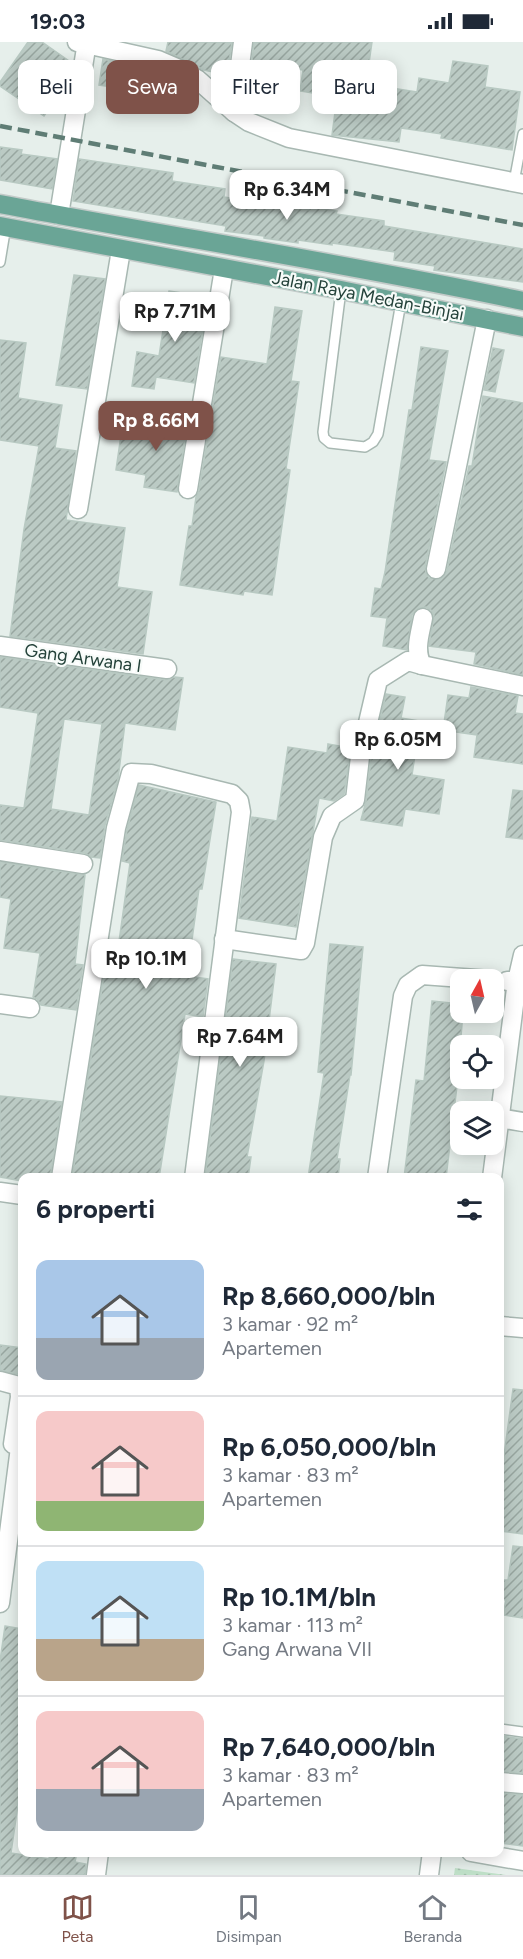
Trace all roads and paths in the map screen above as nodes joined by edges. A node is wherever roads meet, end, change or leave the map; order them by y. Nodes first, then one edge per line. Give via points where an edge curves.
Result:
1 (243, 42) edge
2 (84, 43) edge
3 (241, 60) edge
4 (211, 91) edge
5 (237, 114) edge
6 (523, 134) edge
7 (518, 183) edge
8 (0, 204) edge
9 (59, 215) junction
10 (3, 226) edge
11 (140, 231) junction
12 (129, 251) junction
13 (0, 262) edge
14 (224, 269) junction
15 (341, 290) junction
16 (523, 301) edge
17 (401, 302) junction
18 (487, 319) junction
19 (523, 327) edge
20 (188, 489) dead end
21 (78, 509) dead end
22 (436, 568) dead end
23 (423, 618) dead end
24 (0, 646) edge
25 (422, 665) junction
26 (167, 669) dead end
27 (523, 686) edge
28 (0, 851) edge
29 (83, 864) dead end
30 (224, 939) junction
31 (523, 956) edge
32 (450, 977) edge
33 (504, 980) edge
34 (517, 981) junction
35 (0, 1004) edge
36 (30, 1008) dead end
37 (501, 1101) edge
38 (504, 1119) edge
39 (523, 1122) edge
40 (495, 1155) edge
41 (62, 1173) edge
42 (195, 1173) edge
43 (378, 1173) edge
44 (493, 1173) edge
45 (0, 1192) edge
46 (18, 1194) edge
47 (504, 1326) edge
48 (523, 1328) edge
49 (0, 1381) edge
50 (18, 1386) edge
51 (18, 1410) edge
52 (18, 1463) edge
53 (4, 1476) edge
54 (0, 1504) edge
55 (0, 1603) edge
56 (504, 1730) edge
57 (523, 1732) edge
58 (504, 1782) edge
59 (523, 1784) edge
60 (98, 1857) edge
61 (431, 1857) edge
62 (500, 1857) edge
63 (523, 1861) edge
64 (96, 1875) edge
65 (429, 1875) edge

1 - 3 street
2 - 4 street via 158,60 197,79
2 - 9 street
5 - 7 street via 289,138
6 - 7 lane
8 - 9 main road, Jalan Raya Medan-Binjai
9 - 11 main road, Jalan Raya Medan-Binjai
10 - 12 main road, Jalan Raya Medan-Binjai
10 - 13 lane
11 - 12 main road
11 - 16 main road, Jalan Raya Medan-Binjai
12 - 14 main road, Jalan Raya Medan-Binjai
12 - 21 street
14 - 15 main road, Jalan Raya Medan-Binjai
14 - 20 street
15 - 17 main road, Jalan Raya Medan-Binjai
15 - 17 lane via 323,432 330,443 365,447 378,434
17 - 18 main road, Jalan Raya Medan-Binjai
18 - 19 main road, Jalan Raya Medan-Binjai
18 - 22 street
23 - 25 street via 418,647
24 - 26 street, Gang Arwana I
25 - 27 street
25 - 30 street via 408,661 378,680 360,757 355,800 332,816 323,837 301,950
28 - 29 street
30 - 41 street via 242,812 239,801 232,794 151,774 131,773 116,828
30 - 42 street
31 - 34 street
32 - 43 street via 422,975 408,985 403,996
33 - 34 street
34 - 37 street
35 - 36 street
38 - 39 street
40 - 44 street
45 - 46 street
47 - 48 street
49 - 50 street
51 - 53 street
52 - 55 street
53 - 54 street
56 - 57 lane
58 - 59 street
60 - 64 street
61 - 65 street
62 - 63 street

